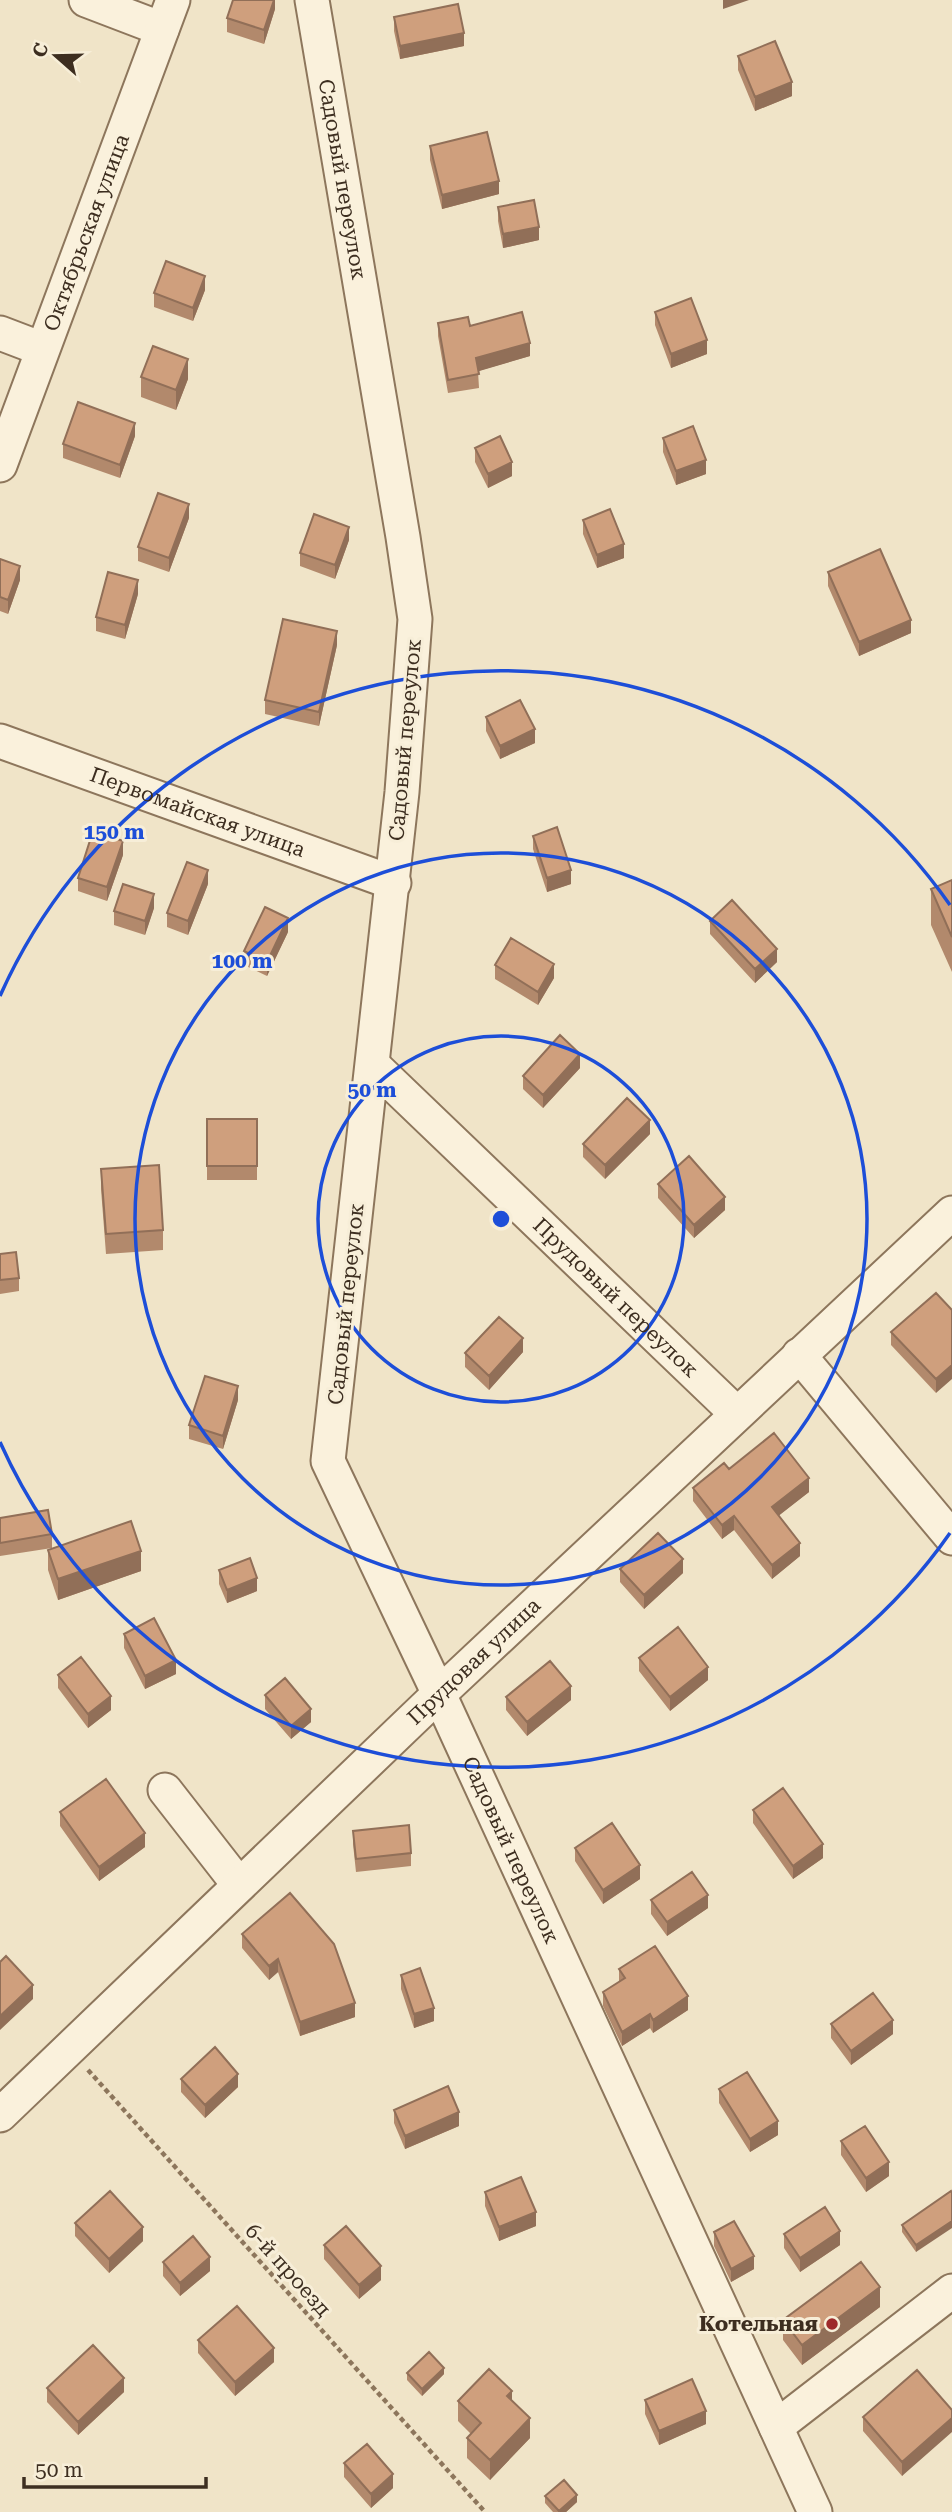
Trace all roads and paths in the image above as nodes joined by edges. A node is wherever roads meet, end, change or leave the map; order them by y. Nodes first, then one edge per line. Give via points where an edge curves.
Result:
1 (86, 0) edge
2 (312, 0) edge
3 (167, 14) edge
4 (0, 333) edge
5 (42, 349) junction
6 (0, 465) edge
7 (0, 741) edge
8 (394, 883) junction
9 (373, 1065) junction
10 (952, 1213) edge
11 (799, 1355) junction
12 (736, 1413) junction
13 (952, 1538) edge
14 (439, 1694) junction
15 (166, 1790) dead end
16 (239, 1885) junction
17 (68, 2048) junction
18 (0, 2115) edge
19 (952, 2291) edge
20 (776, 2427) junction
21 (485, 2512) edge
22 (815, 2512) edge

1 - 3 street
2 - 8 street, Садовый переулок via 415,619
3 - 5 street, Октябрьская улица
4 - 5 street
5 - 6 street, Октябрьская улица
7 - 8 street, Первомайская улица
8 - 9 street, Садовый переулок
9 - 12 street, Прудовый переулок
9 - 14 street, Садовый переулок via 328,1461
10 - 11 street, Прудовая улица
11 - 12 street, Прудовая улица
11 - 13 street
12 - 14 street, Прудовая улица
14 - 16 street, Прудовая улица
14 - 20 street, Садовый переулок
15 - 16 street
16 - 17 street, Прудовая улица
17 - 18 street, Прудовая улица
17 - 21 path, 6-й проезд
19 - 20 street
20 - 22 street, Садовый переулок

